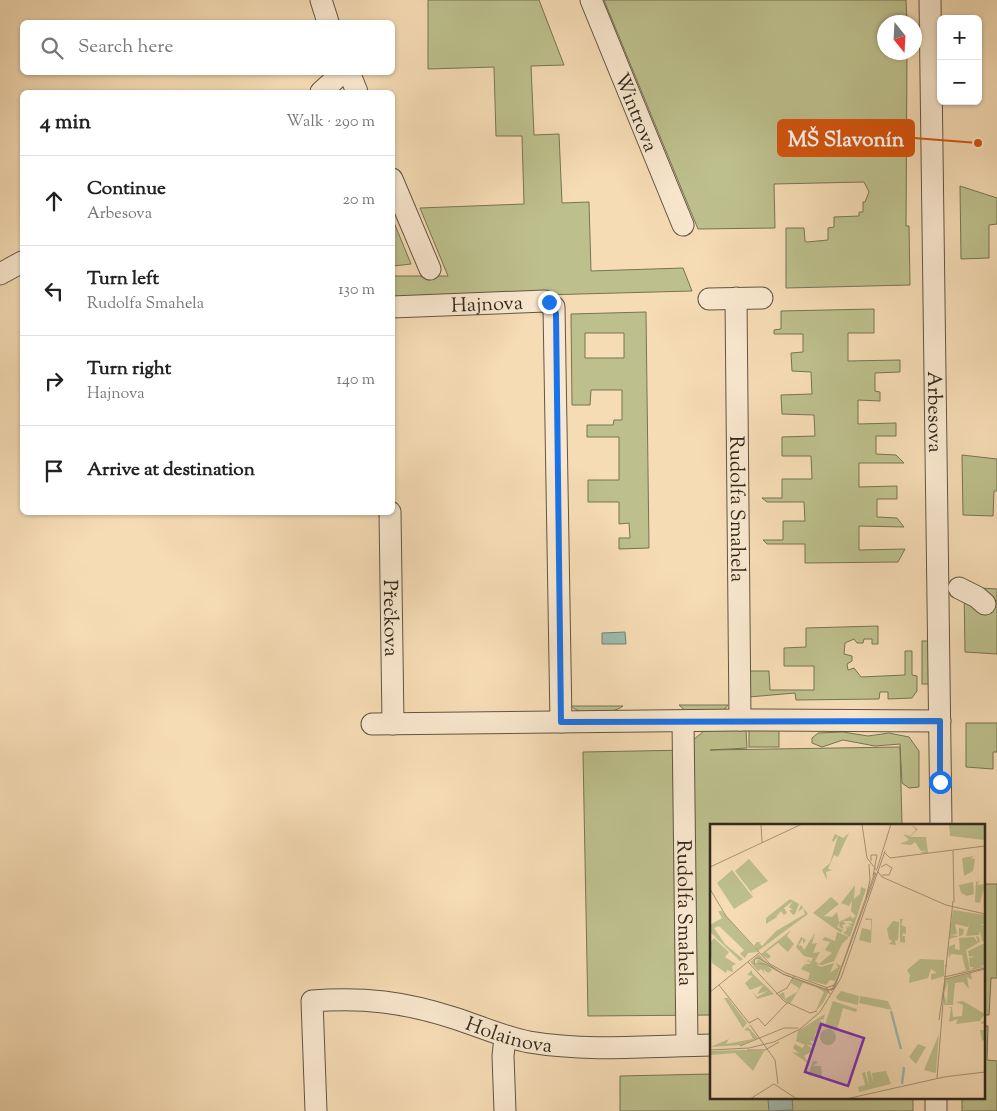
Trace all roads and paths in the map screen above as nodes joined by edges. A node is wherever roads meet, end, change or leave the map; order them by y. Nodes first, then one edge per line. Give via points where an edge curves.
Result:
1 (321, 0) edge
2 (591, 0) edge
3 (930, 0) edge
4 (327, 20) edge
5 (341, 75) edge
6 (350, 75) edge
7 (323, 90) edge
8 (356, 90) edge
9 (395, 186) edge
10 (682, 225) dead end
11 (20, 263) edge
12 (430, 269) dead end
13 (0, 274) edge
14 (736, 298) junction
15 (762, 298) dead end
16 (709, 299) dead end
17 (395, 306) edge
18 (390, 515) edge
19 (959, 588) dead end
20 (985, 604) dead end
21 (740, 720) junction
22 (683, 721) junction
23 (940, 721) junction
24 (561, 722) junction
25 (372, 724) dead end
26 (392, 724) junction
27 (941, 824) edge
28 (505, 1037) junction
29 (687, 1045) junction
30 (710, 1045) edge
31 (936, 1098) edge
32 (316, 1111) edge
33 (505, 1111) edge
34 (936, 1111) edge

1 - 4 street
2 - 10 street, Wintrova
3 - 23 street, Arbesova
5 - 7 street
6 - 8 street
9 - 12 street
11 - 13 street
14 - 15 street
14 - 16 street
14 - 21 street, Rudolfa Smahela
17 - 24 street, Hajnova via 545,301 554,307
18 - 26 street, Přečkova
19 - 20 street
21 - 22 street
21 - 23 street
22 - 24 street
22 - 29 street, Rudolfa Smahela
23 - 27 street, Arbesova
24 - 26 street
25 - 26 street
28 - 29 street, Holainova via 556,1045
28 - 32 street, Holainova via 408,1005 351,998 312,1002
28 - 33 street
29 - 30 street, Holainova
31 - 34 street

